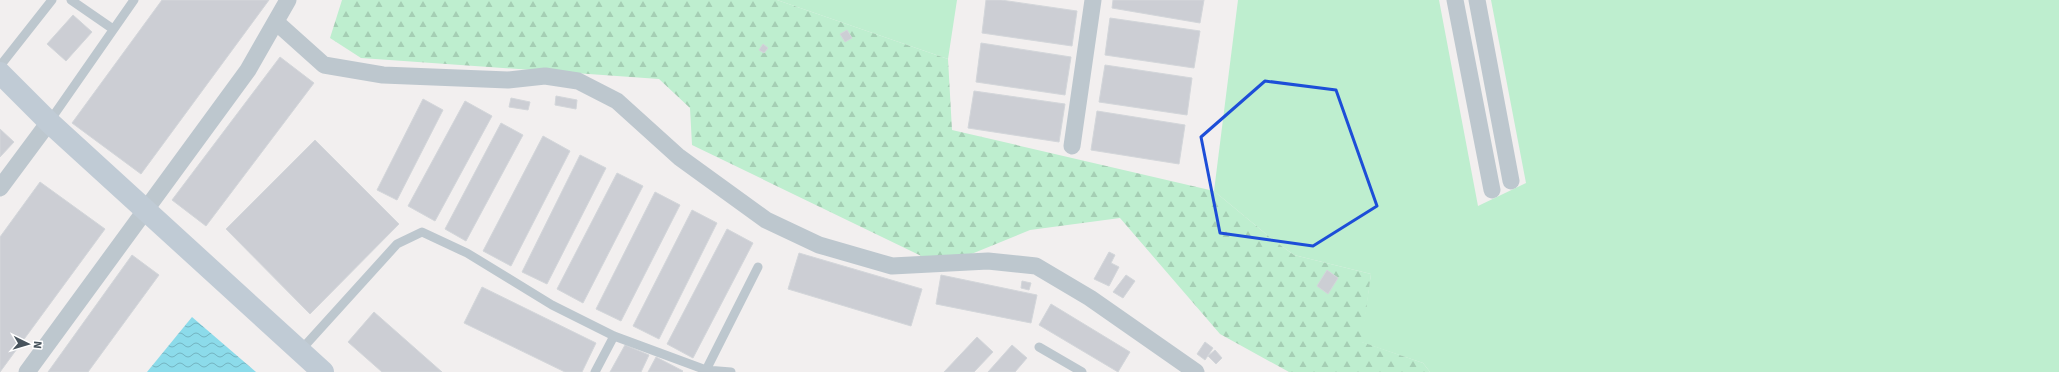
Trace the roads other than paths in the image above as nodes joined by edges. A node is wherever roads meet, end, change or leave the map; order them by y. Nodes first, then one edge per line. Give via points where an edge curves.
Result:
1 (52, 0) edge
2 (71, 0) edge
3 (134, 0) edge
4 (288, 0) edge
5 (1093, 0) edge
6 (1455, 0) edge
7 (1478, 0) edge
8 (276, 22) junction
9 (113, 29) junction
10 (0, 66) edge
11 (0, 73) edge
12 (49, 122) junction
13 (1072, 146) dead end
14 (1511, 181) dead end
15 (0, 188) edge
16 (1492, 190) dead end
17 (146, 210) junction
18 (758, 267) dead end
19 (614, 336) junction
20 (1039, 347) dead end
21 (300, 351) junction
22 (706, 371) edge
23 (27, 372) edge
24 (323, 372) edge
25 (595, 372) edge
26 (731, 372) edge
27 (1082, 372) edge
28 (1196, 372) edge

1 - 10 lane
2 - 9 lane
3 - 9 lane
4 - 8 street
5 - 13 street
6 - 16 street
7 - 14 street
8 - 17 street via 248,70
8 - 28 street via 324,65 383,75 508,80 545,76 578,81 617,101 679,157 766,220 806,239 892,266 988,261 1036,266 1090,298
9 - 12 lane
11 - 12 street
12 - 15 street
12 - 17 street
17 - 21 street
17 - 23 street
18 - 22 lane
19 - 21 lane via 552,305 467,253 422,232 397,244
19 - 22 lane
19 - 25 lane
20 - 27 lane
21 - 24 street
22 - 26 lane

